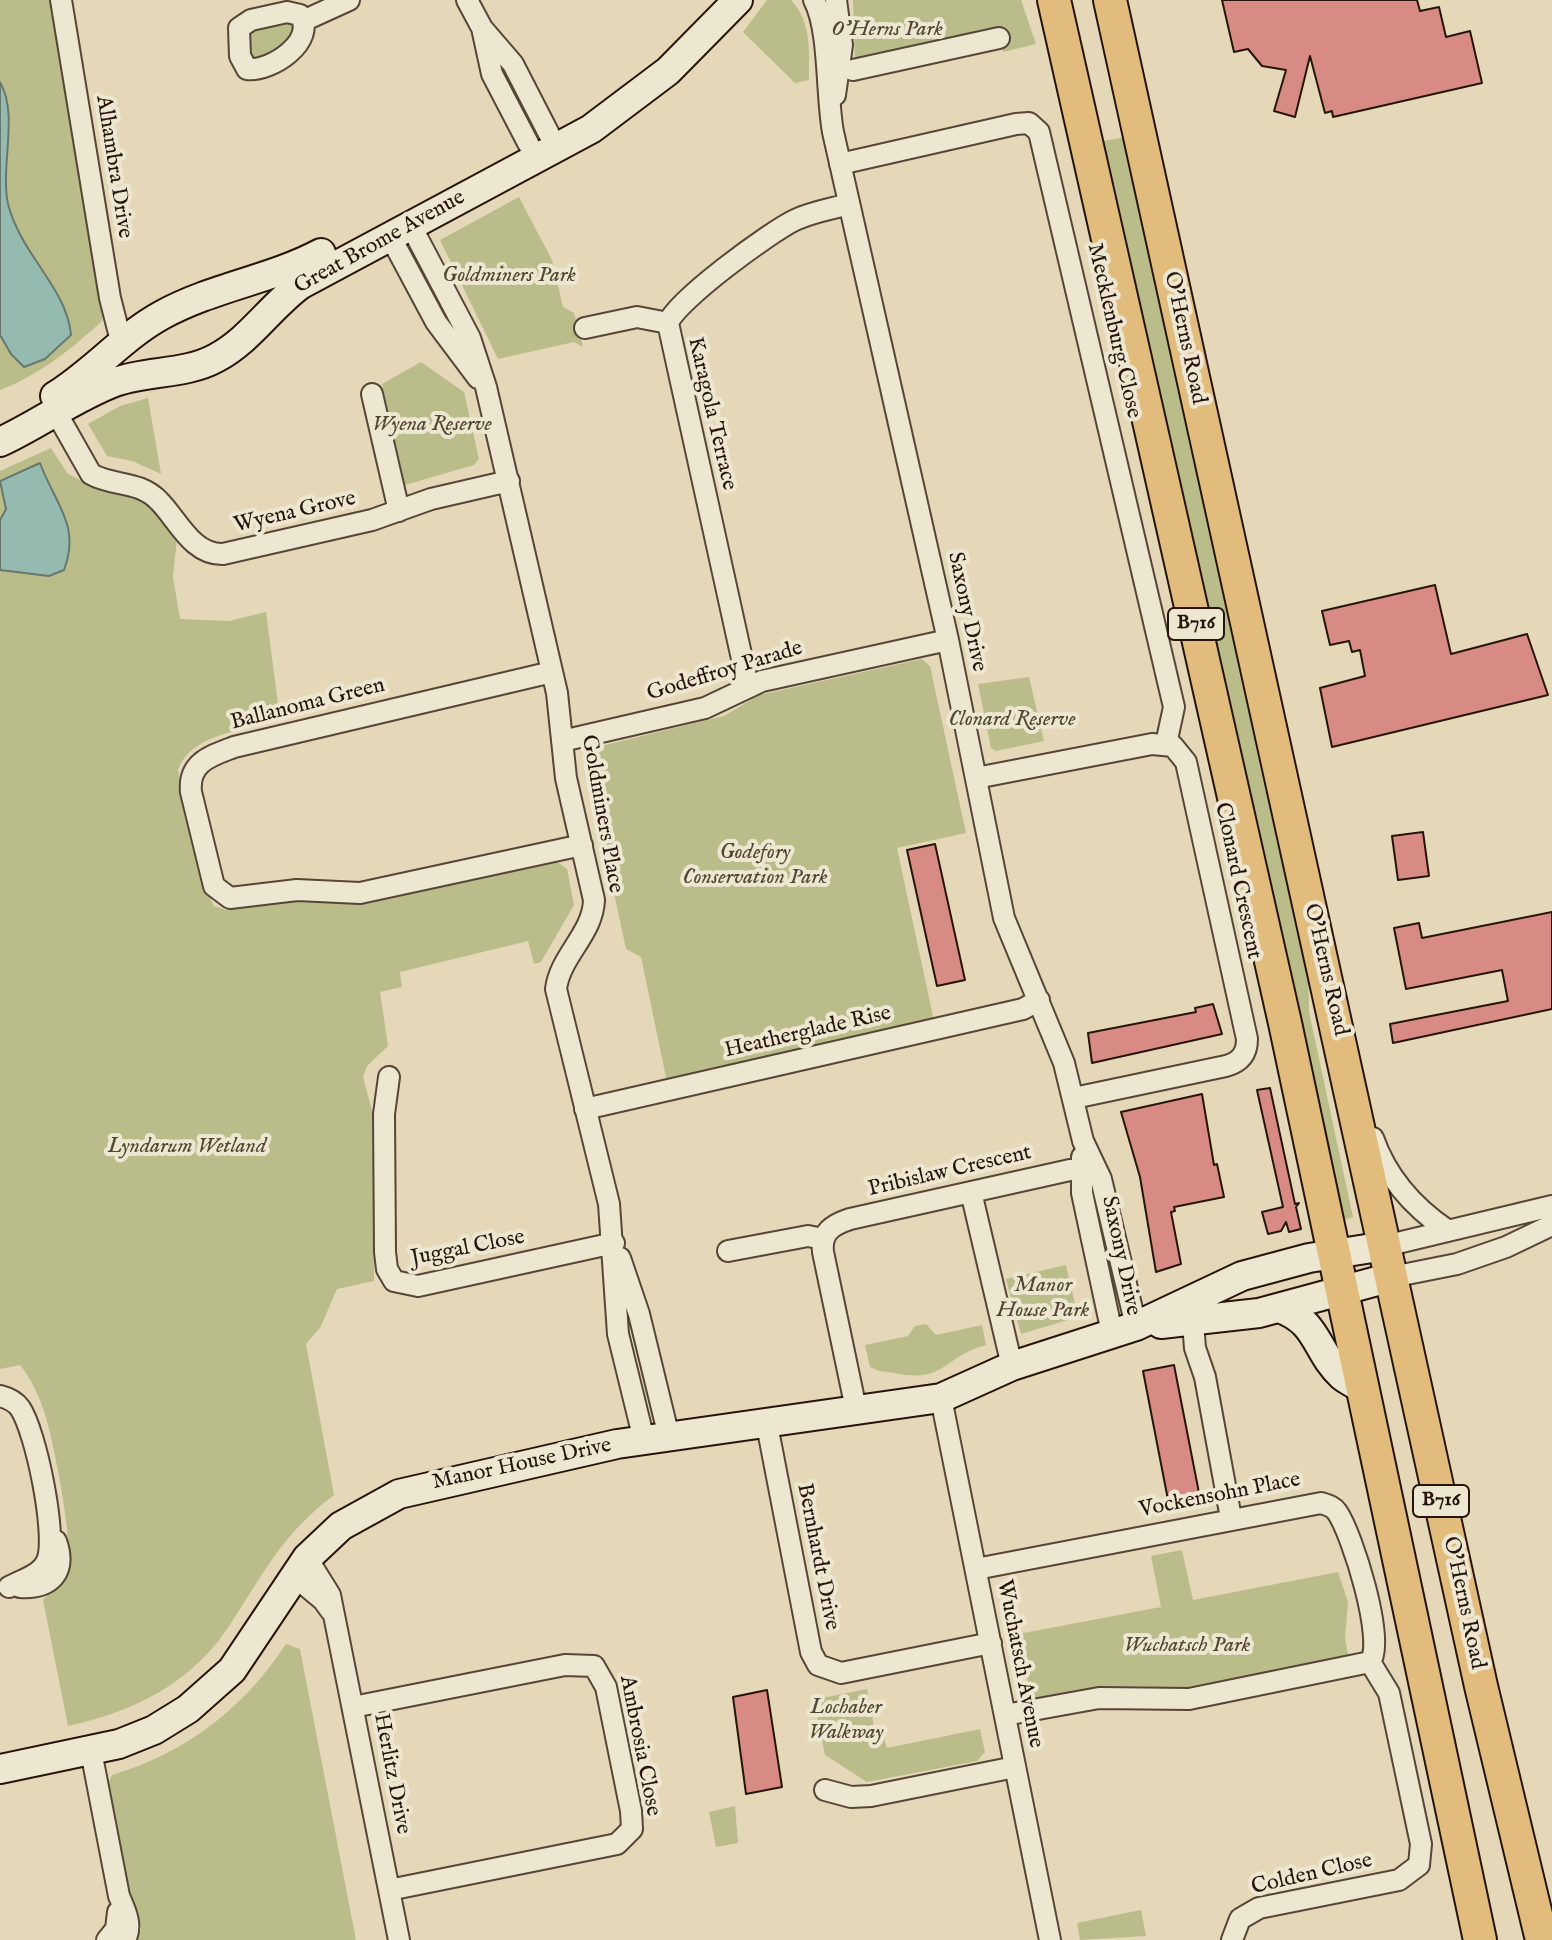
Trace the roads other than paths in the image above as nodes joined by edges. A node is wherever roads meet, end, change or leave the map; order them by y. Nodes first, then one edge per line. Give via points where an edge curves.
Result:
1 (61, 0) edge
2 (349, 0) edge
3 (467, 0) edge
4 (716, 0) edge
5 (738, 0) edge
6 (814, 0) edge
7 (836, 0) edge
8 (1054, 0) edge
9 (1110, 0) edge
10 (303, 21) dead end
11 (999, 38) dead end
12 (853, 70) dead end
13 (833, 132) junction
14 (542, 147) junction
15 (840, 164) junction
16 (849, 204) junction
17 (396, 223) junction
18 (668, 323) junction
19 (585, 328) dead end
20 (121, 341) junction
21 (128, 379) junction
22 (372, 394) dead end
23 (53, 407) junction
24 (0, 422) edge
25 (0, 442) edge
26 (509, 481) junction
27 (399, 511) junction
28 (948, 640) junction
29 (552, 672) junction
30 (748, 686) junction
31 (562, 741) junction
32 (1166, 744) junction
33 (976, 778) junction
34 (582, 845) junction
35 (1039, 1000) junction
36 (1343, 1052) junction
37 (389, 1077) dead end
38 (1074, 1098) junction
39 (585, 1109) junction
40 (1088, 1168) junction
41 (971, 1192) junction
42 (1552, 1206) edge
43 (1326, 1221) junction
44 (1552, 1225) edge
45 (1447, 1230) junction
46 (823, 1239) junction
47 (614, 1243) junction
48 (1385, 1246) junction
49 (728, 1251) dead end
50 (1333, 1254) junction
51 (1279, 1265) junction
52 (1392, 1277) junction
53 (1342, 1290) junction
54 (1279, 1308) junction
55 (1197, 1312) junction
56 (1124, 1329) junction
57 (1012, 1366) junction
58 (0, 1384) edge
59 (1364, 1389) junction
60 (0, 1396) edge
61 (941, 1398) junction
62 (856, 1409) junction
63 (767, 1425) junction
64 (32, 1436) junction
65 (657, 1438) junction
66 (1231, 1518) junction
67 (300, 1566) junction
68 (976, 1569) junction
69 (5, 1588) edge
70 (991, 1643) junction
71 (1370, 1662) junction
72 (353, 1707) junction
73 (1005, 1715) junction
74 (91, 1751) junction
75 (1015, 1767) junction
76 (0, 1769) edge
77 (825, 1790) dead end
78 (389, 1890) junction
79 (119, 1896) junction
80 (107, 1940) edge
81 (125, 1940) edge
82 (399, 1940) edge
83 (1050, 1940) edge
84 (1232, 1940) edge
85 (1480, 1940) edge
86 (1542, 1940) edge

1 - 20 street, Alhambra Drive
2 - 10 street
3 - 14 street via 482,28 513,64
4 - 14 street, Great Brome Avenue via 642,71
5 - 14 street, Great Brome Avenue via 644,91
6 - 13 street, Saxony Drive via 823,24
7 - 13 street, Saxony Drive via 842,45
8 - 43 main road, B716
9 - 36 main road, O'Herns Road / B716
11 - 12 street
13 - 15 street, Saxony Drive
14 - 17 street, Great Brome Avenue
15 - 16 street, Saxony Drive
15 - 32 street, Mecklenburg Close via 1016,124 1029,123 1039,132 1174,707
16 - 18 street, Karagola Terrace via 777,231 679,306
16 - 28 street, Saxony Drive
17 - 20 street, Great Brome Avenue via 278,274 182,305
17 - 21 street, Great Brome Avenue via 300,285 215,358
17 - 26 street, Goldminers Place via 470,338
18 - 19 street via 637,317
18 - 30 street, Karagola Terrace
20 - 21 street
20 - 23 street, Great Brome Avenue
21 - 23 street, Great Brome Avenue
22 - 27 street
23 - 24 street, Great Brome Avenue
23 - 25 street, Great Brome Avenue
23 - 27 street, Wyena Grove via 91,474 149,492 210,554
26 - 27 street, Wyena Grove
26 - 29 street, Goldminers Place
28 - 30 street, Godeffroy Parade
28 - 33 street, Saxony Drive
29 - 31 street, Goldminers Place
29 - 34 street, Ballanoma Green via 234,747 197,765 190,778 191,792 214,886 230,898 297,890 360,893
30 - 31 street, Godeffroy Parade via 705,708
31 - 34 street, Goldminers Place
32 - 33 street
32 - 38 street, Clonard Crescent via 1179,750 1188,770 1246,1050 1232,1064
33 - 35 street, Saxony Drive via 1004,918
34 - 39 street, Goldminers Place via 593,909 556,989
35 - 38 street, Saxony Drive
35 - 39 street, Heatherglade Rise via 1023,1009
36 - 45 street via 1382,1162 1412,1203
36 - 48 main road, O'Herns Road / B716
37 - 47 street, Juggal Close via 384,1114 385,1252 394,1281 418,1286
38 - 40 street, Saxony Drive
39 - 47 street, Goldminers Place
40 - 41 street, Pribislaw Crescent
40 - 56 street, Saxony Drive
41 - 46 street, Pribislaw Crescent via 842,1222
41 - 57 street
42 - 45 street
43 - 50 main road, B716
43 - 51 street
44 - 52 street via 1457,1264
45 - 48 street
46 - 49 street, Pribislaw Crescent via 808,1236
46 - 62 street
47 - 65 street, Goldminers Place via 618,1334
48 - 50 street, Manor House Drive
48 - 52 main road, O'Herns Road / B716
50 - 51 street, Manor House Drive
50 - 53 main road, B716
51 - 55 street, Manor House Drive via 1242,1276
52 - 53 street, Manor House Drive
52 - 86 main road, O'Herns Road / B716
53 - 54 street, Manor House Drive
53 - 59 main road, B716
54 - 55 street, Manor House Drive
54 - 59 street via 1310,1327 1341,1376
55 - 56 street, Manor House Drive
55 - 66 street
56 - 57 street, Manor House Drive
57 - 61 street, Manor House Drive
58 - 64 street via 24,1391 32,1402
59 - 85 main road, B716
60 - 64 street via 20,1408
61 - 62 street, Manor House Drive
61 - 68 street, Wuchatsch Avenue
62 - 63 street, Manor House Drive
63 - 65 street, Manor House Drive
63 - 70 street, Bernhardt Drive via 811,1652 818,1665 841,1673
64 - 69 street via 49,1527 61,1559 55,1576 40,1587
65 - 67 street, Manor House Drive via 591,1448 399,1494 341,1526
66 - 68 street, Vockensohn Place
66 - 71 street, Vockensohn Place via 1313,1502 1336,1510 1373,1618 1377,1644
67 - 72 street, Herlitz Drive via 336,1618
67 - 74 street, Manor House Drive via 248,1649 206,1695 154,1730
68 - 70 street, Wuchatsch Avenue
70 - 73 street, Wuchatsch Avenue
71 - 73 street via 1197,1698 1099,1698
71 - 84 street, Colden Close via 1389,1693 1421,1844 1416,1870 1399,1880 1259,1908 1240,1919
72 - 78 street, Herlitz Drive
72 - 78 street, Ambrosia Close via 565,1665 594,1666 606,1687 631,1811 632,1829 617,1844
73 - 75 street, Wuchatsch Avenue
74 - 76 street, Manor House Drive
74 - 79 street
75 - 77 street via 871,1796
75 - 83 street, Wuchatsch Avenue
78 - 82 street, Herlitz Drive
79 - 80 street via 116,1929
79 - 81 street via 127,1914

